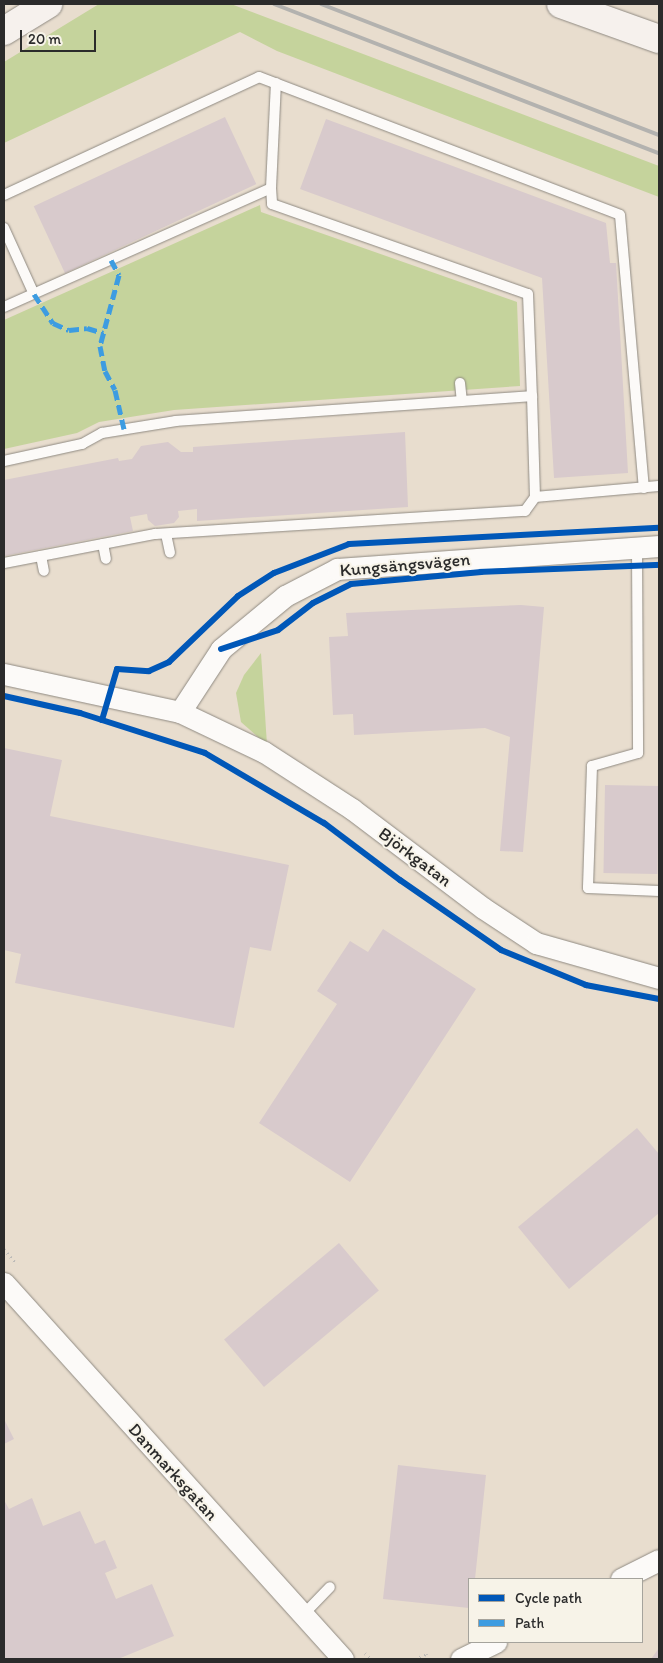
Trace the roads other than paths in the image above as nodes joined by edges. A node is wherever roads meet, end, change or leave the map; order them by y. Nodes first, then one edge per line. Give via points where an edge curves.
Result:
1 (48, 4) edge
2 (562, 4) edge
3 (4, 31) edge
4 (659, 39) edge
5 (276, 83) junction
6 (271, 188) junction
7 (4, 195) edge
8 (4, 228) edge
9 (34, 294) junction
10 (4, 307) edge
11 (460, 383) dead end
12 (532, 396) junction
13 (462, 401) junction
14 (4, 461) edge
15 (659, 486) edge
16 (644, 488) junction
17 (535, 497) junction
18 (166, 534) junction
19 (103, 544) junction
20 (659, 546) edge
21 (637, 547) junction
22 (170, 553) dead end
23 (40, 556) junction
24 (106, 559) dead end
25 (4, 563) edge
26 (44, 571) dead end
27 (4, 674) edge
28 (180, 712) junction
29 (659, 891) edge
30 (659, 978) edge
31 (4, 1283) edge
32 (659, 1560) edge
33 (623, 1578) edge
34 (330, 1587) dead end
35 (302, 1616) junction
36 (494, 1643) edge
37 (343, 1659) edge
38 (461, 1659) edge

1 - 3 main road
2 - 4 main road
5 - 6 lane
5 - 7 lane via 259,77
5 - 16 lane via 620,215
6 - 9 lane
6 - 12 lane via 272,204 528,294
8 - 9 lane
9 - 10 lane
11 - 13 lane
12 - 13 lane
12 - 17 lane
13 - 14 lane via 176,421 102,433 82,444
15 - 16 lane
16 - 17 lane
17 - 18 lane via 525,511
18 - 19 lane
18 - 22 lane
19 - 23 lane
19 - 24 lane
20 - 21 street, Kungsängsvägen
21 - 28 street, Kungsängsvägen via 337,569 285,596 221,649
21 - 29 lane via 638,753 592,766 588,888
23 - 25 lane
23 - 26 lane
27 - 28 street
28 - 30 street, Björkgatan via 264,752 344,804 483,908 536,943
31 - 35 street, Danmarksgatan
32 - 33 street
34 - 35 lane
35 - 37 street, Danmarksgatan
36 - 38 street

